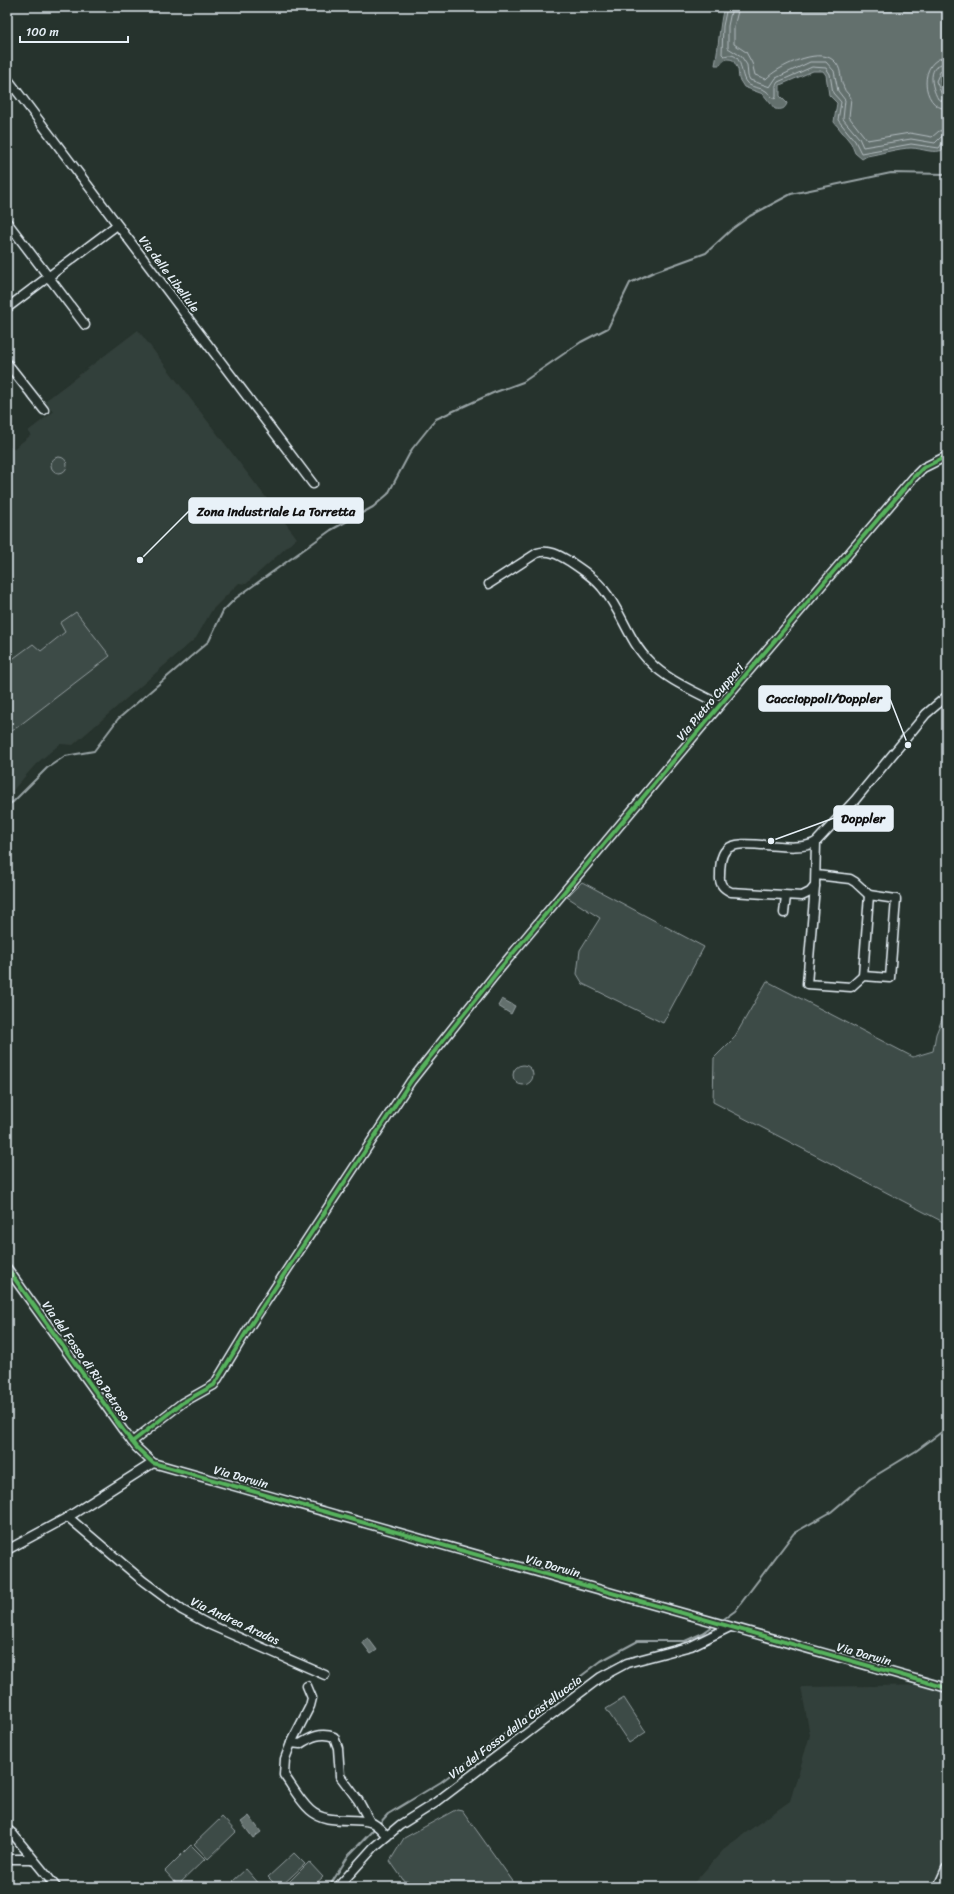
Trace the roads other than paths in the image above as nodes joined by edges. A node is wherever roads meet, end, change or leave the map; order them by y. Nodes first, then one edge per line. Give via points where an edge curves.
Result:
1 (7, 78) edge
2 (7, 222) edge
3 (117, 225) junction
4 (48, 277) junction
5 (7, 308) edge
6 (85, 325) dead end
7 (7, 363) edge
8 (44, 410) dead end
9 (947, 456) edge
10 (313, 484) dead end
11 (489, 584) dead end
12 (947, 696) edge
13 (720, 705) junction
14 (816, 842) junction
15 (816, 875) junction
16 (815, 886) junction
17 (869, 895) junction
18 (786, 896) junction
19 (784, 913) dead end
20 (863, 976) junction
21 (7, 1268) edge
22 (132, 1442) junction
23 (153, 1463) junction
24 (68, 1517) junction
25 (7, 1550) edge
26 (730, 1627) junction
27 (325, 1675) dead end
28 (307, 1686) dead end
29 (947, 1688) edge
30 (291, 1743) junction
31 (375, 1825) junction
32 (7, 1829) edge
33 (387, 1836) junction
34 (7, 1859) edge
35 (32, 1859) junction
36 (947, 1869) edge
37 (56, 1887) edge
38 (338, 1887) edge
39 (939, 1887) edge

1 - 3 street, Via delle Libellule
2 - 4 street
3 - 4 street
3 - 10 street, Via delle Libellule
4 - 5 street
4 - 6 street
7 - 8 street
9 - 13 street, Via Pietro Cuppari via 923,468
11 - 13 street, Via Pietro Cuppari via 537,553 545,552 560,556 603,588 639,650 650,663
12 - 14 street via 926,714 856,800
13 - 22 street, Via Pietro Cuppari via 498,971 411,1081 214,1385 182,1403
14 - 15 street
14 - 18 street via 808,846 738,844 723,853 720,878 725,889 739,894
15 - 16 street
15 - 17 street via 852,880
16 - 18 street via 802,896
16 - 20 street via 807,984 851,987
17 - 20 street
17 - 20 street via 896,898 890,978
18 - 19 street
21 - 22 street, Via del Fosso di Rio Petroso
22 - 23 street, Via del Fosso di Rio Petroso
23 - 24 street
23 - 26 street, Via Darwin
24 - 25 street
24 - 27 street, Via Andrea Aradas via 142,1582 182,1610
26 - 29 street, Via Darwin
26 - 33 street, Via del Fosso della Castelluccia via 691,1646 627,1663 601,1677 435,1803
28 - 30 street via 312,1698 310,1706
30 - 31 street via 285,1759 284,1775 310,1810 334,1819
30 - 31 street via 300,1744 321,1735 334,1737 338,1748 340,1776
31 - 33 street
32 - 35 street
33 - 38 street, Via del Fosso della Castelluccia
34 - 35 street
35 - 37 street
36 - 39 street

